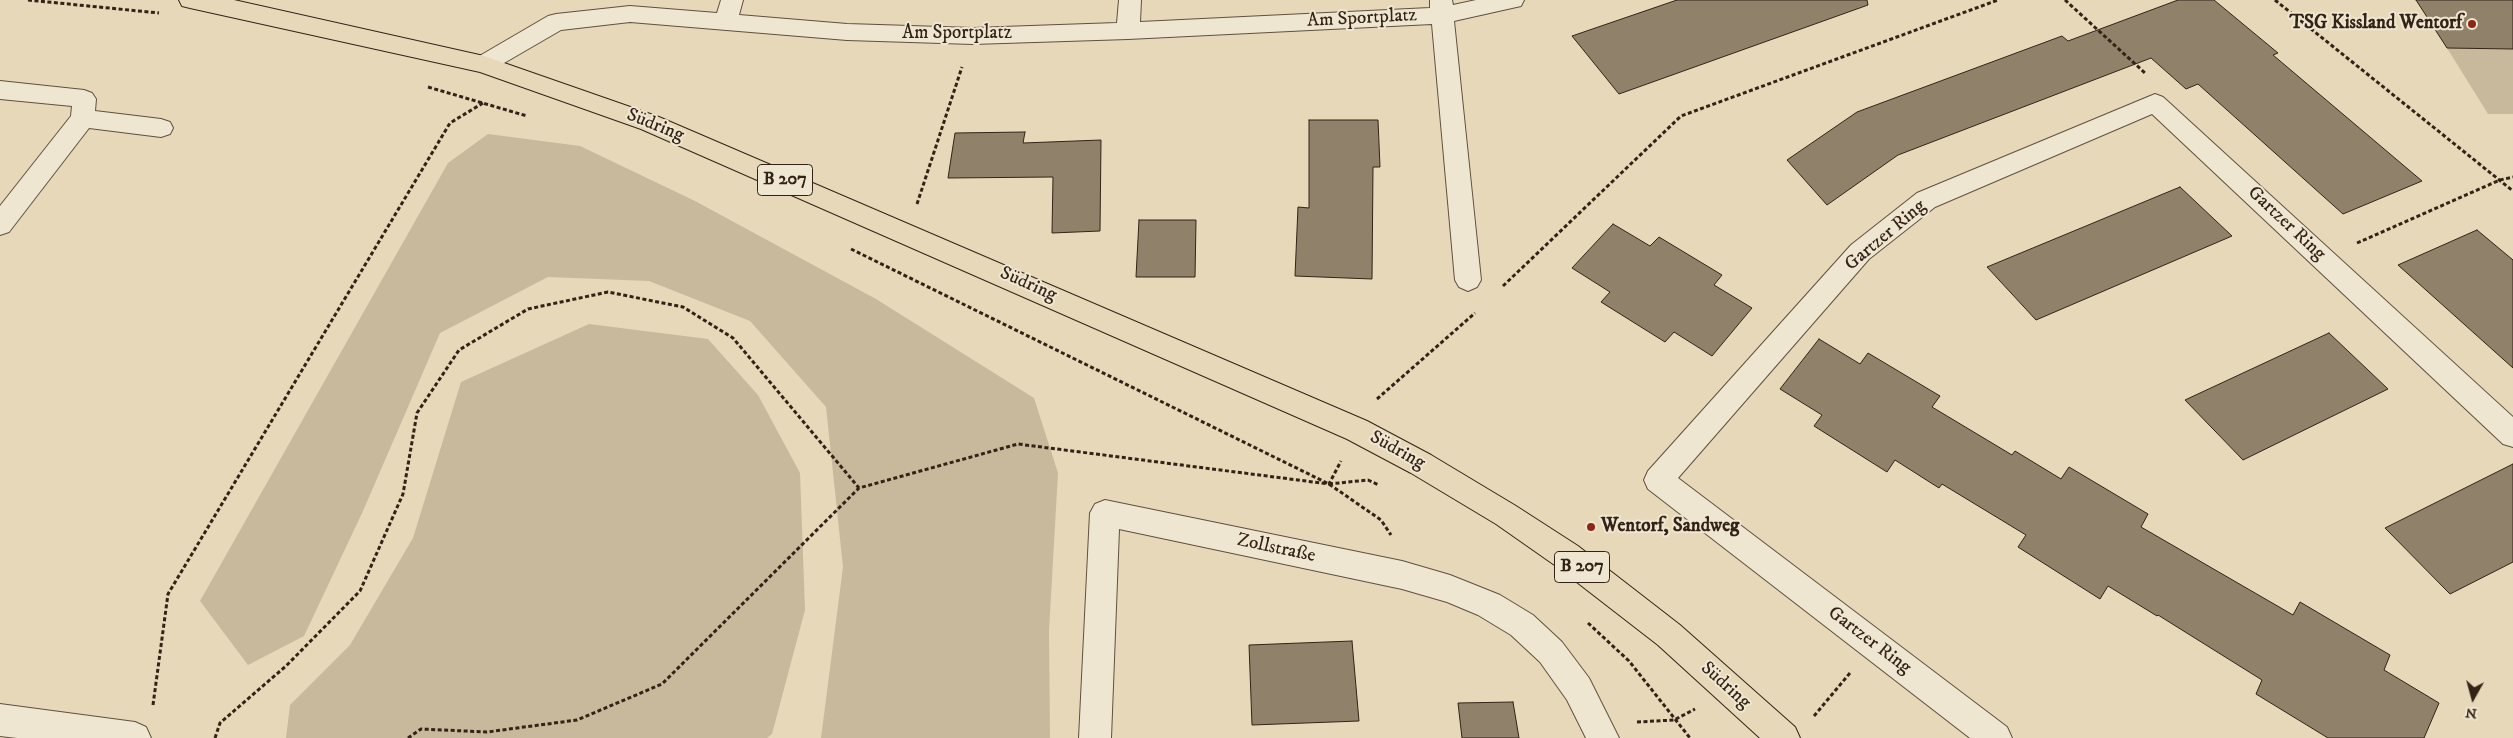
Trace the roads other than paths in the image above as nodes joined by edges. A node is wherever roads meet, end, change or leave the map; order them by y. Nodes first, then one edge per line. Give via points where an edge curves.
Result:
1 (190, 0) edge
2 (732, 0) edge
3 (1130, 0) edge
4 (1513, 0) edge
5 (1442, 7) edge
6 (724, 23) junction
7 (1128, 31) junction
8 (484, 64) junction
9 (0, 90) edge
10 (83, 118) junction
11 (161, 128) dead end
12 (0, 225) edge
13 (1468, 280) dead end
14 (2513, 435) edge
15 (0, 720) edge
16 (1600, 731) edge
17 (1796, 731) edge
18 (135, 738) edge
19 (1095, 738) edge
20 (1996, 738) edge

1 - 8 main road, Südring / B 207 via 230,6
2 - 6 street
3 - 7 street
4 - 5 street, Am Sportplatz
5 - 7 street, Am Sportplatz
5 - 13 street
6 - 7 street, Am Sportplatz via 847,32 973,36
6 - 8 street, Am Sportplatz via 630,14 556,22
8 - 17 main road, Südring / B 207 via 650,123 1357,430 1498,510 1566,556 1669,635 1731,691
9 - 10 street via 84,99
10 - 11 street
10 - 12 street
14 - 20 street, Gartzer Ring via 2155,103 1926,200 1860,252 1658,480
15 - 18 street
16 - 19 street, Zollstraße via 1578,688 1551,652 1522,626 1489,605 1450,589 1402,576 1105,513

